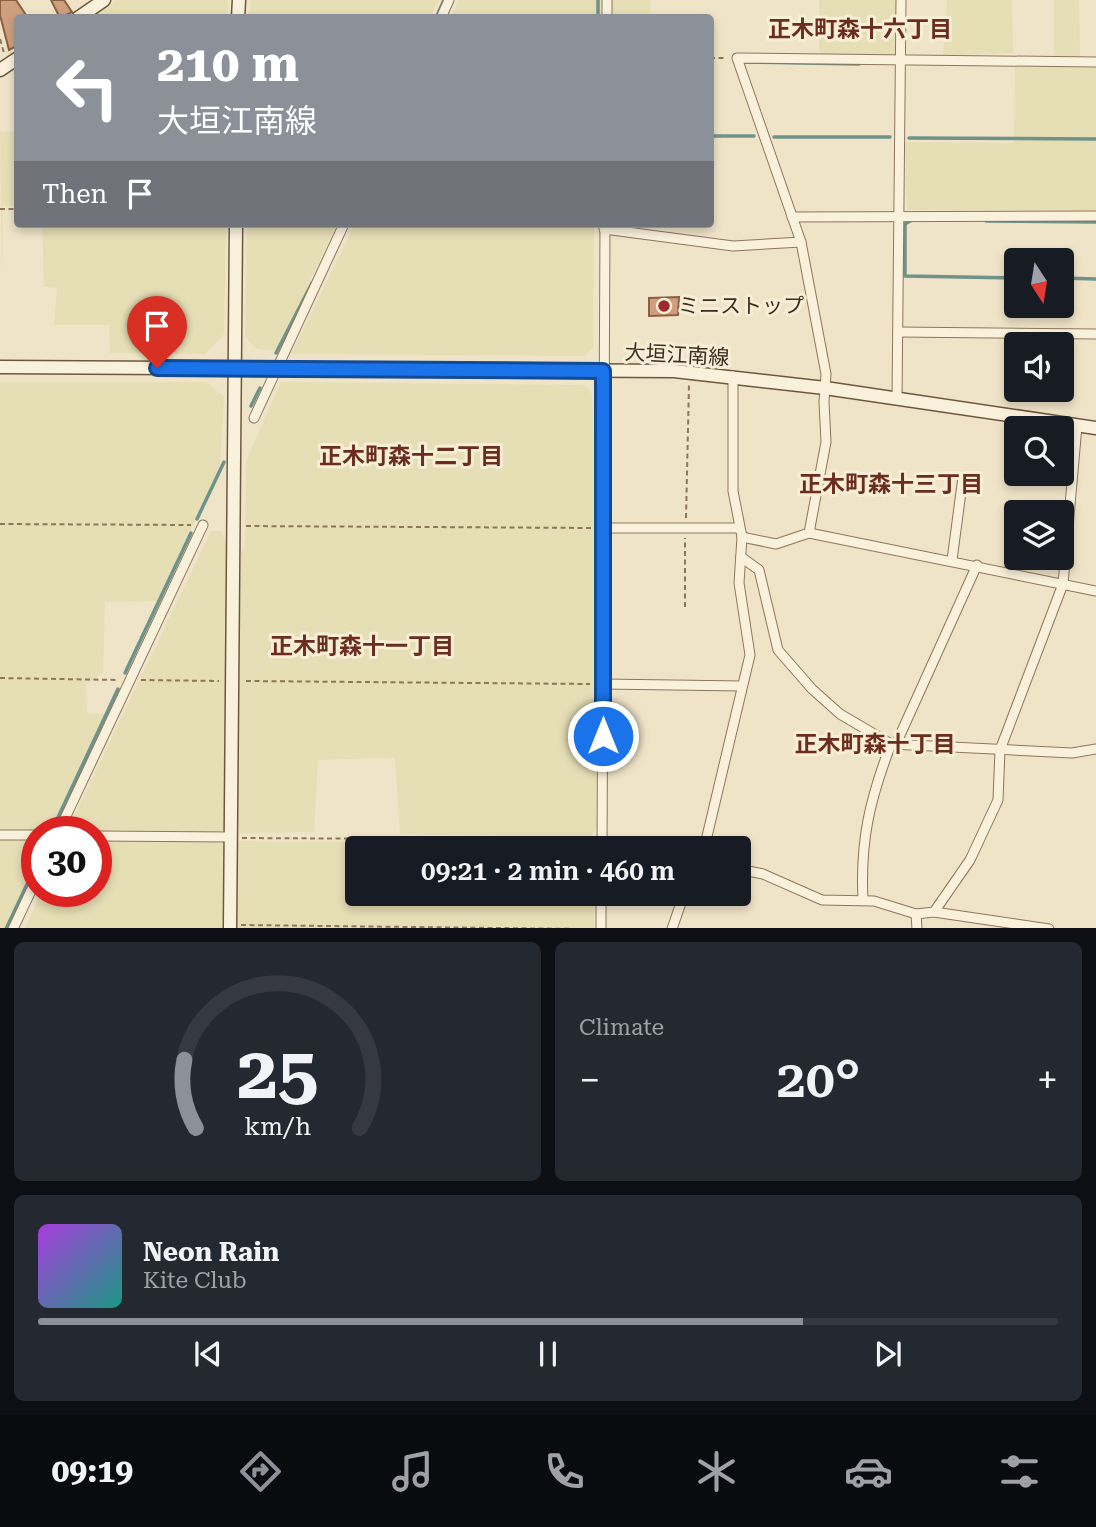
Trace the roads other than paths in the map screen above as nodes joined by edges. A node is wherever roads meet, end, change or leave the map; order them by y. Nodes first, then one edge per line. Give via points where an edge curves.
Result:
1 (104, 0) edge
2 (901, 0) edge
3 (84, 14) edge
4 (900, 60) junction
5 (1096, 62) edge
6 (899, 215) junction
7 (1096, 216) edge
8 (792, 217) junction
9 (236, 228) edge
10 (342, 228) edge
11 (605, 228) edge
12 (618, 228) edge
13 (801, 242) junction
14 (898, 332) junction
15 (1096, 334) edge
16 (0, 367) edge
17 (235, 368) junction
18 (277, 369) junction
19 (603, 371) junction
20 (733, 376) junction
21 (825, 388) junction
22 (897, 399) junction
23 (254, 418) dead end
24 (1077, 425) junction
25 (1096, 428) edge
26 (963, 477) dead end
27 (203, 525) road end
28 (603, 528) junction
29 (740, 532) junction
30 (809, 533) junction
31 (741, 557) junction
32 (952, 560) junction
33 (977, 565) junction
34 (1063, 584) junction
35 (1096, 590) edge
36 (603, 684) junction
37 (742, 686) junction
38 (893, 744) junction
39 (1096, 749) edge
40 (1000, 750) junction
41 (66, 816) edge
42 (0, 835) edge
43 (21, 835) edge
44 (112, 836) edge
45 (602, 836) edge
46 (707, 836) edge
47 (231, 837) junction
48 (751, 872) edge
49 (863, 900) junction
50 (601, 906) edge
51 (680, 906) edge
52 (23, 907) edge
53 (934, 912) junction
54 (916, 914) junction
55 (230, 927) edge
56 (13, 928) edge
57 (601, 928) edge
58 (672, 928) edge
59 (917, 928) edge
60 (1042, 928) edge

1 - 3 main road
2 - 4 street
4 - 5 street
4 - 6 street
4 - 8 street via 737,58
6 - 7 street
6 - 8 street
6 - 14 street
8 - 13 street
9 - 17 main road
10 - 18 street
11 - 19 street
12 - 13 street via 733,246
13 - 21 street
14 - 15 street
14 - 22 street
16 - 17 main road, 大垣江南線
17 - 18 main road, 大垣江南線
17 - 47 main road
18 - 19 main road, 大垣江南線
18 - 23 street
19 - 20 main road, 大垣江南線
19 - 28 street
20 - 21 main road, 大垣江南線
20 - 29 street via 733,491
21 - 22 main road, 大垣江南線
21 - 30 street via 826,442
22 - 24 main road, 大垣江南線
24 - 25 main road, 大垣江南線
24 - 34 street
26 - 32 street
27 - 41 street
28 - 29 street
28 - 36 street
29 - 30 street via 776,544
29 - 31 street
30 - 32 street
31 - 37 street via 750,655
31 - 38 street via 759,570 778,650 840,714
32 - 33 street
33 - 34 street
33 - 38 street
34 - 35 street
34 - 40 street
36 - 37 street
36 - 45 street
37 - 46 street
38 - 40 street
38 - 49 street via 871,797 863,832
39 - 40 street via 1072,753
40 - 53 street via 998,800 970,860
42 - 43 street
44 - 47 street
47 - 55 main road
48 - 49 street via 822,900
49 - 54 street
50 - 57 street
51 - 58 street
52 - 56 street
53 - 54 street
53 - 60 street
54 - 59 street

